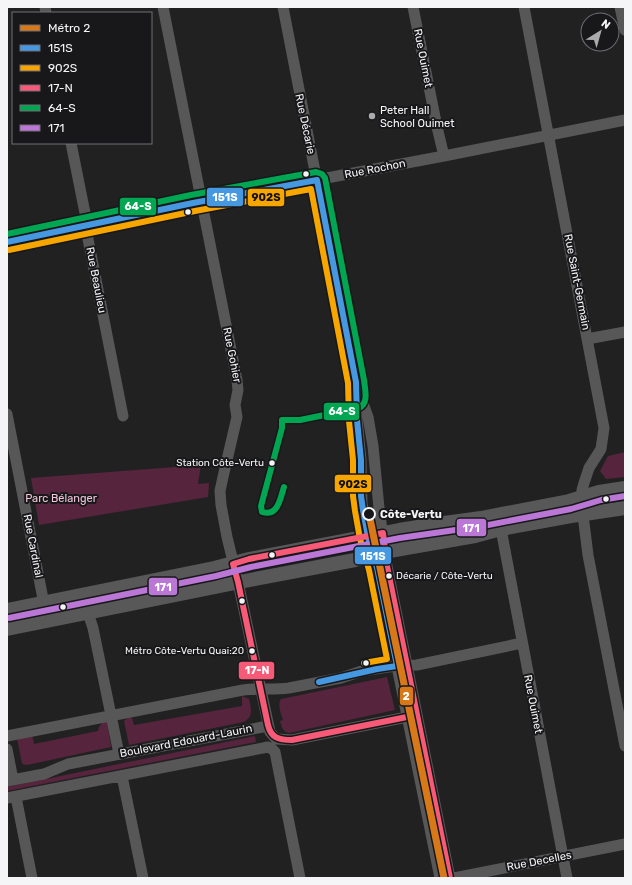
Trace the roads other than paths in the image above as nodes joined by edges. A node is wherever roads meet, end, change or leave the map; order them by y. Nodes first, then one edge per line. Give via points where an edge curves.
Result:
1 (163, 7) edge
2 (283, 7) edge
3 (413, 7) edge
4 (524, 7) edge
5 (620, 7) edge
6 (625, 30) edge
7 (625, 120) edge
8 (549, 136) junction
9 (71, 144) edge
10 (444, 156) junction
11 (317, 180) junction
12 (202, 201) junction
13 (87, 226) junction
14 (7, 242) edge
15 (625, 332) edge
16 (587, 339) junction
17 (356, 382) junction
18 (7, 414) edge
19 (123, 416) dead end
20 (625, 488) edge
21 (582, 497) junction
22 (625, 508) edge
23 (583, 515) junction
24 (501, 529) junction
25 (383, 534) junction
26 (368, 536) junction
27 (379, 554) junction
28 (233, 564) junction
29 (238, 582) junction
30 (74, 596) junction
31 (44, 602) junction
32 (7, 610) edge
33 (88, 613) junction
34 (28, 625) junction
35 (7, 629) edge
36 (522, 643) junction
37 (402, 666) junction
38 (260, 688) junction
39 (112, 716) junction
40 (407, 717) junction
41 (268, 726) junction
42 (7, 736) edge
43 (625, 746) edge
44 (7, 749) edge
45 (119, 754) junction
46 (122, 776) junction
47 (10, 781) edge
48 (11, 797) edge
49 (625, 844) edge
50 (562, 857) junction
51 (32, 878) edge
52 (143, 878) edge
53 (300, 878) edge
54 (440, 878) edge
55 (450, 878) edge
56 (454, 878) edge
57 (567, 878) edge

1 - 12 street, Rue Gohier
2 - 11 street, Rue Décarie
3 - 10 street, Rue Ouimet
4 - 8 street, Rue Saint-Germain
5 - 6 street
7 - 8 street, Rue Rochon
8 - 10 street, Rue Rochon
8 - 16 street, Rue Saint-Germain
9 - 13 street, Rue Beaulieu
10 - 11 street, Rue Rochon
11 - 12 street, Rue Rochon
11 - 17 street, Rue Décarie
12 - 13 street, Rue Rochon
12 - 28 street, Rue Gohier via 238,380 235,405 237,417 220,494
13 - 14 street, Rue Rochon
13 - 19 street, Rue Beaulieu
15 - 16 street
16 - 21 street, Rue Saint-Germain via 604,428 601,449 585,477
17 - 25 street, Rue Décarie via 371,433
17 - 26 street, Rue Décarie via 361,496
18 - 31 street, Rue Cardinal
20 - 21 main road
21 - 23 street, Rue Saint-Germain
21 - 25 main road via 481,518
22 - 23 main road
23 - 24 main road
23 - 43 street, Rue Saint-Germain via 588,555
24 - 27 main road
24 - 36 street, Rue Ouimet
25 - 26 main road
25 - 27 street, Rue Décarie
26 - 27 street, Rue Décarie
26 - 28 main road
27 - 29 main road
27 - 37 street via 377,568
28 - 29 street, Rue Gohier
28 - 30 main road
29 - 33 main road
29 - 38 street, Rue Gohier
30 - 31 main road
30 - 33 street
31 - 32 main road
31 - 34 street via 41,611
33 - 34 main road
33 - 39 street
34 - 35 main road
36 - 37 street
36 - 50 street, Rue Ouimet
37 - 38 street via 362,671 341,678 282,689
37 - 40 street
37 - 55 street
38 - 39 street
38 - 41 street, Rue Gohier
39 - 42 street
39 - 45 street
40 - 41 street, Boulevard Edouard-Laurin via 292,740 276,739
40 - 54 street
41 - 45 street, Boulevard Edouard-Laurin
44 - 47 street
45 - 47 street, Boulevard Edouard-Laurin via 68,764 44,774
46 - 48 street, Boulevard Edouard-Laurin
46 - 52 street
46 - 53 street, Boulevard Edouard-Laurin via 265,747 272,750
48 - 51 street
49 - 50 street, Rue Decelles
50 - 56 street, Rue Decelles
50 - 57 street, Rue Ouimet

